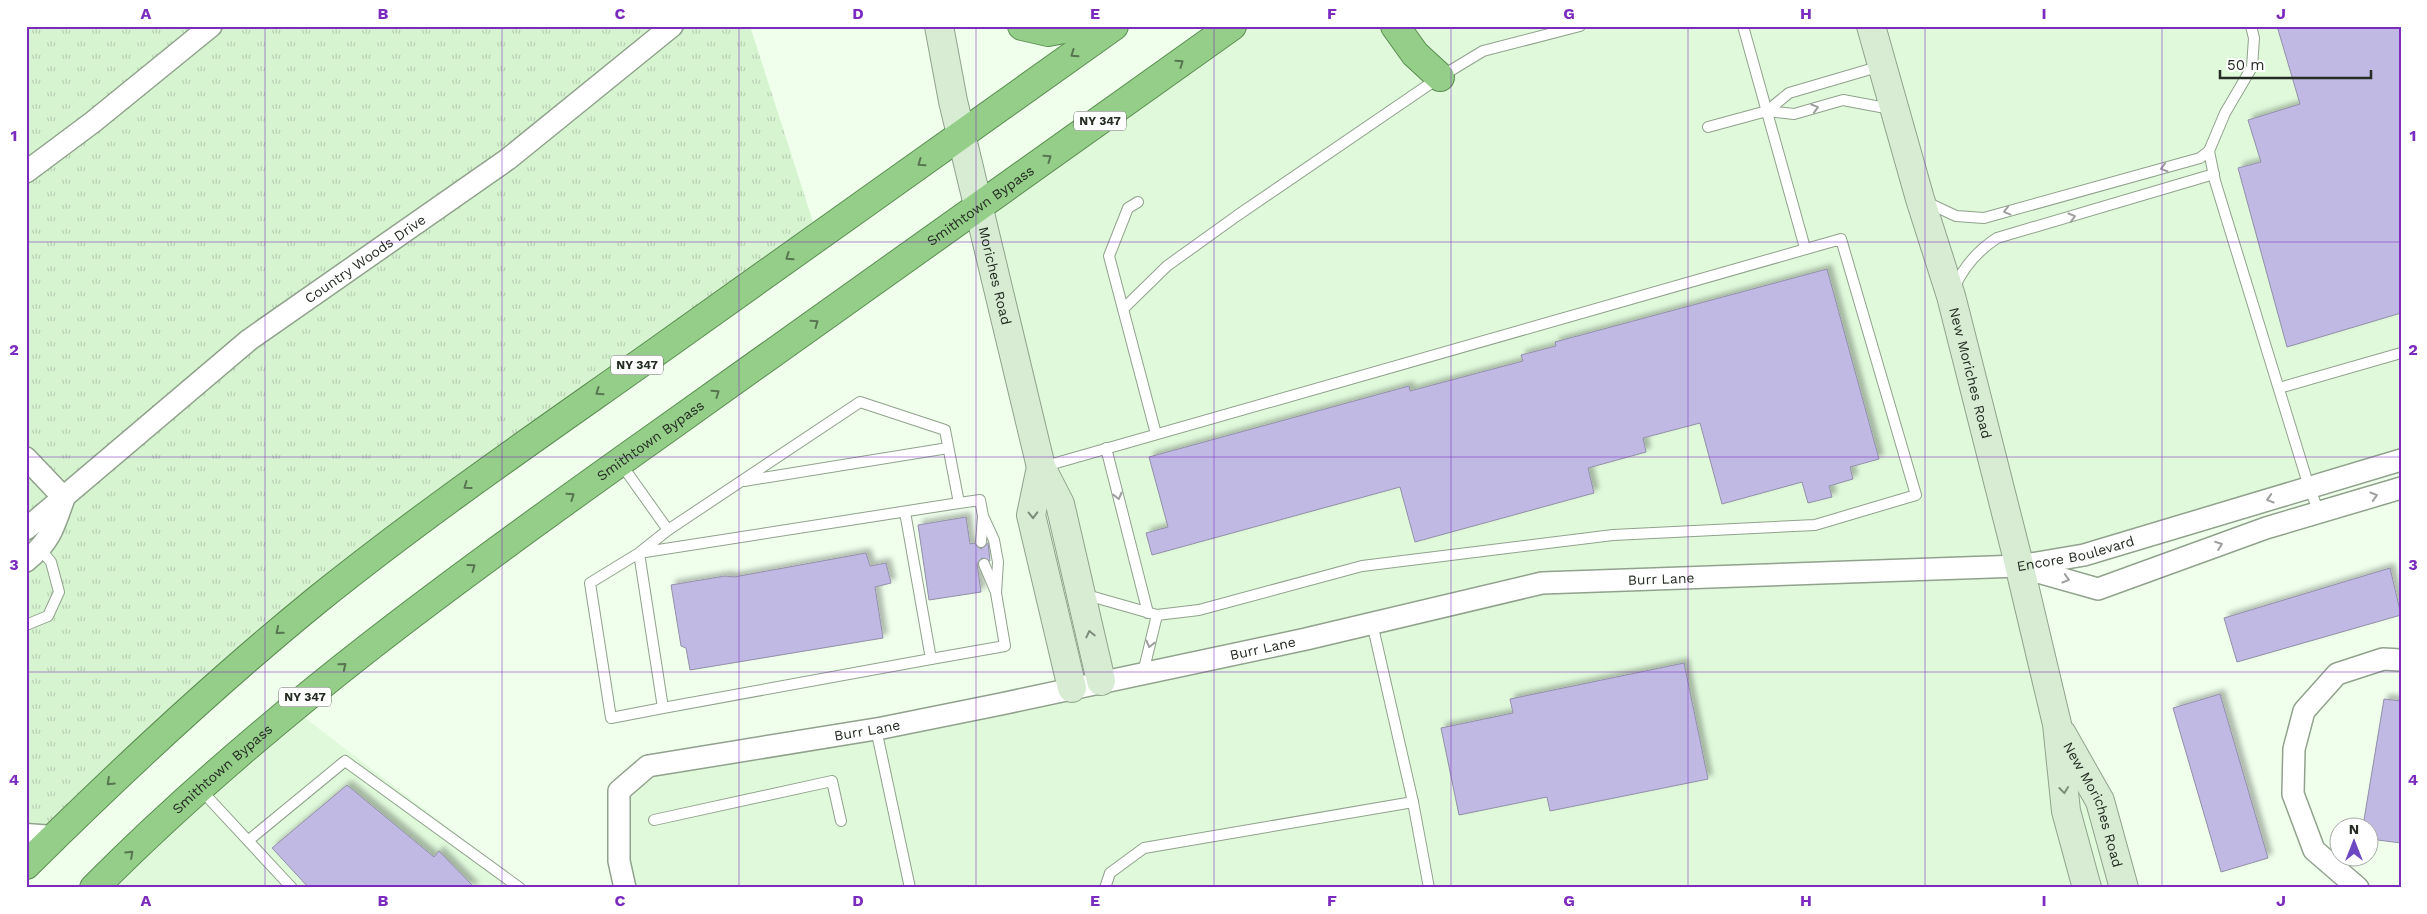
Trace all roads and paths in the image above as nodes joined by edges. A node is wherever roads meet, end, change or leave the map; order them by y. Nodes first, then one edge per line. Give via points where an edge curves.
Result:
1 (211, 26) edge
2 (672, 26) edge
3 (939, 26) edge
4 (1022, 26) edge
5 (1080, 26) edge
6 (1114, 26) edge
7 (1232, 26) edge
8 (1395, 26) edge
9 (1416, 26) edge
10 (1580, 26) edge
11 (1743, 26) edge
12 (1871, 26) edge
13 (2251, 26) edge
14 (1882, 66) junction
15 (1440, 77) junction
16 (1895, 110) junction
17 (1767, 112) junction
18 (1708, 127) dead end
19 (961, 135) junction
20 (2209, 151) junction
21 (26, 172) edge
22 (2214, 174) junction
23 (1920, 199) junction
24 (1138, 202) dead end
25 (979, 206) junction
26 (1805, 248) junction
27 (1951, 296) junction
28 (1123, 309) junction
29 (2401, 353) edge
30 (2279, 388) junction
31 (1156, 434) junction
32 (948, 448) junction
33 (1106, 448) junction
34 (26, 458) edge
35 (2401, 460) edge
36 (619, 462) junction
37 (1041, 467) junction
38 (740, 481) junction
39 (2309, 487) junction
40 (2401, 488) edge
41 (64, 498) junction
42 (958, 503) junction
43 (905, 512) junction
44 (2319, 512) junction
45 (983, 516) junction
46 (26, 529) edge
47 (668, 530) junction
48 (981, 542) dead end
49 (639, 553) junction
50 (33, 555) edge
51 (984, 564) dead end
52 (2019, 566) junction
53 (996, 593) junction
54 (1080, 593) junction
55 (1153, 614) junction
56 (1372, 623) junction
57 (26, 625) edge
58 (931, 659) junction
59 (2401, 660) edge
60 (1143, 673) junction
61 (1101, 681) junction
62 (1072, 688) junction
63 (663, 708) junction
64 (2057, 724) junction
65 (876, 729) junction
66 (200, 788) junction
67 (1413, 802) junction
68 (654, 820) dead end
69 (841, 821) dead end
70 (40, 838) edge
71 (249, 840) junction
72 (26, 865) edge
73 (94, 888) edge
74 (292, 888) edge
75 (520, 888) edge
76 (625, 888) edge
77 (910, 888) edge
78 (1106, 888) edge
79 (1429, 888) edge
80 (2087, 888) edge
81 (2124, 888) edge
82 (2358, 888) edge

1 - 21 street
2 - 41 street, Country Woods Drive via 508,159 249,340
3 - 19 main road, Moriches Road
4 - 5 highway via 1048,32
6 -> 19 highway, NY 347
25 -> 7 highway, Smithtown Bypass / NY 347
8 - 15 highway via 1415,54
9 - 15 highway via 1429,44
10 - 15 lane via 1483,51
11 - 17 lane
12 - 14 main road, New Moriches Road
13 - 20 lane via 2254,38 2252,67 2225,113
14 - 16 main road, New Moriches Road
14 - 17 lane via 1789,93
15 - 28 lane via 1167,266
17 -> 16 lane via 1794,114 1844,100
16 - 23 main road, New Moriches Road
17 - 18 lane
17 - 26 lane
19 - 25 main road, Moriches Road
19 -> 70 highway, NY 347 via 495,466 377,554 209,691 98,794
20 - 22 lane
20 -> 23 lane via 2200,158 1984,218 1956,216
27 -> 22 lane via 1969,262 1997,238
22 - 30 lane
23 - 27 main road, New Moriches Road
24 - 28 lane via 1128,208 1109,256
36 -> 25 highway, Smithtown Bypass / NY 347
25 - 37 main road, Moriches Road
26 - 31 lane
26 - 55 lane via 1842,239 1916,495 1815,525 1613,535 1362,566 1199,610
27 - 52 main road, New Moriches Road
28 - 31 lane
29 - 30 lane
30 - 39 lane
31 - 33 lane
32 - 38 lane
32 - 38 lane via 946,430 860,402
32 - 42 lane
33 - 37 lane
33 -> 55 lane
34 - 41 street
35 - 39 street, Encore Boulevard
36 - 47 lane
66 -> 36 highway, Smithtown Bypass / NY 347 via 292,708 410,613
37 - 54 main road, Moriches Road via 1060,504
37 -> 62 main road, Moriches Road via 1031,515
38 - 47 lane
39 - 44 lane
39 -> 52 street, Encore Boulevard via 2084,555
44 -> 40 street, Encore Boulevard
41 - 46 street, Country Woods Drive
41 - 50 street via 52,533
42 - 43 lane
42 - 45 lane via 980,500
43 - 49 lane
43 - 58 lane
52 -> 44 street, Encore Boulevard via 2098,589
45 - 48 lane
45 - 53 lane via 994,540 998,562
47 - 49 lane
49 - 63 lane
49 - 63 lane via 590,583 611,718
50 - 57 lane via 51,562 59,592 48,616
51 - 53 lane
52 - 56 street, Burr Lane via 1542,583
52 - 64 main road, New Moriches Road
53 - 58 lane via 1005,646
54 - 55 lane
61 -> 54 main road, Moriches Road
55 -> 60 lane
56 - 60 street, Burr Lane
56 - 67 lane
58 - 63 lane
59 - 82 street via 2383,659 2337,674 2304,711 2294,749 2293,794 2314,850
60 - 61 street, Burr Lane
61 - 62 street, Burr Lane
62 - 65 street, Burr Lane
64 -> 80 main road, New Moriches Road via 2066,811
64 - 81 main road, New Moriches Road via 2100,801
65 - 76 street, Burr Lane via 648,766 618,791 619,861
65 - 77 lane
66 - 71 lane
73 -> 66 highway, Smithtown Bypass / NY 347
67 - 78 lane via 1144,848 1110,873
67 - 79 lane
68 - 69 lane via 832,780
70 - 72 highway, NY 347
71 - 74 lane
71 - 75 lane via 345,761

